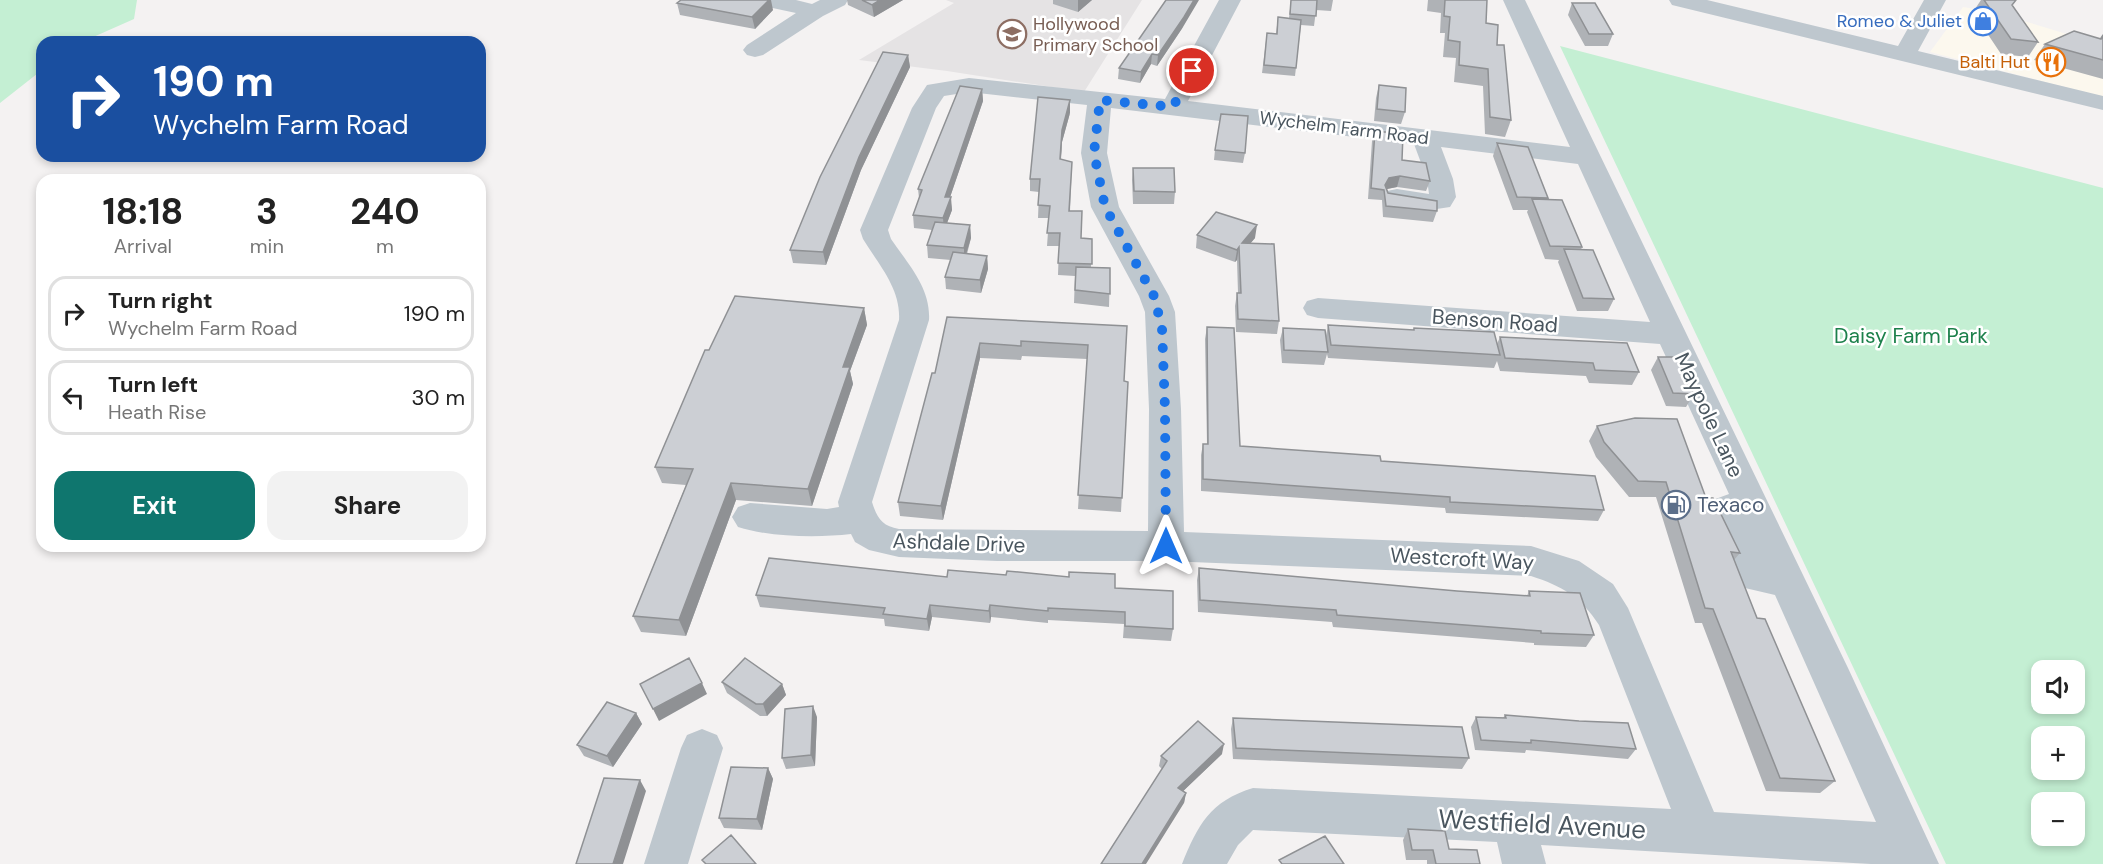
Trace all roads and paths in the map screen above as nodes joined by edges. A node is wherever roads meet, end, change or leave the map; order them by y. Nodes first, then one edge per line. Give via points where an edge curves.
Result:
1 (766, 0) edge
2 (837, 0) edge
3 (1230, 0) edge
4 (1514, 0) edge
5 (1680, 0) edge
6 (1935, 0) edge
7 (815, 11) junction
8 (755, 51) dead end
9 (1904, 56) junction
10 (1100, 100) junction
11 (2103, 103) edge
12 (1173, 107) junction
13 (1424, 137) junction
14 (1587, 157) junction
15 (1397, 197) edge
16 (1312, 309) dead end
17 (1671, 334) junction
18 (750, 517) dead end
19 (860, 519) junction
20 (1166, 546) junction
21 (702, 748) dead end
22 (1513, 822) junction
23 (1701, 832) junction
24 (1912, 855) edge
25 (666, 864) edge
26 (1204, 864) edge
27 (1524, 864) edge

1 - 7 street
2 - 7 street
3 - 12 street
4 - 14 street, Maypole Lane
5 - 9 street
6 - 9 street
7 - 8 street
9 - 11 street
10 - 12 street, Wychelm Farm Road
10 - 19 street via 969,85 945,87 931,95 874,230 911,292 915,312 855,502
10 - 20 street via 1094,153 1105,207 1154,296 1162,328
12 - 13 street, Wychelm Farm Road
13 - 14 street, Wychelm Farm Road
13 - 15 street via 1443,196 1440,201 1430,202
14 - 17 street, Maypole Lane
16 - 17 street, Benson Road
17 - 24 street, Maypole Lane via 1750,501 1722,511 1758,577 1787,582
18 - 19 street via 827,523
19 - 20 street, Ashdale Drive via 868,532 899,543
20 - 23 street, Westcroft Way via 1531,561 1566,572 1600,595 1615,619
21 - 25 street
22 - 23 street, Westfield Avenue
22 - 26 street, Westfield Avenue via 1253,809 1241,811 1228,822
22 - 27 street
23 - 24 street, Westfield Avenue

